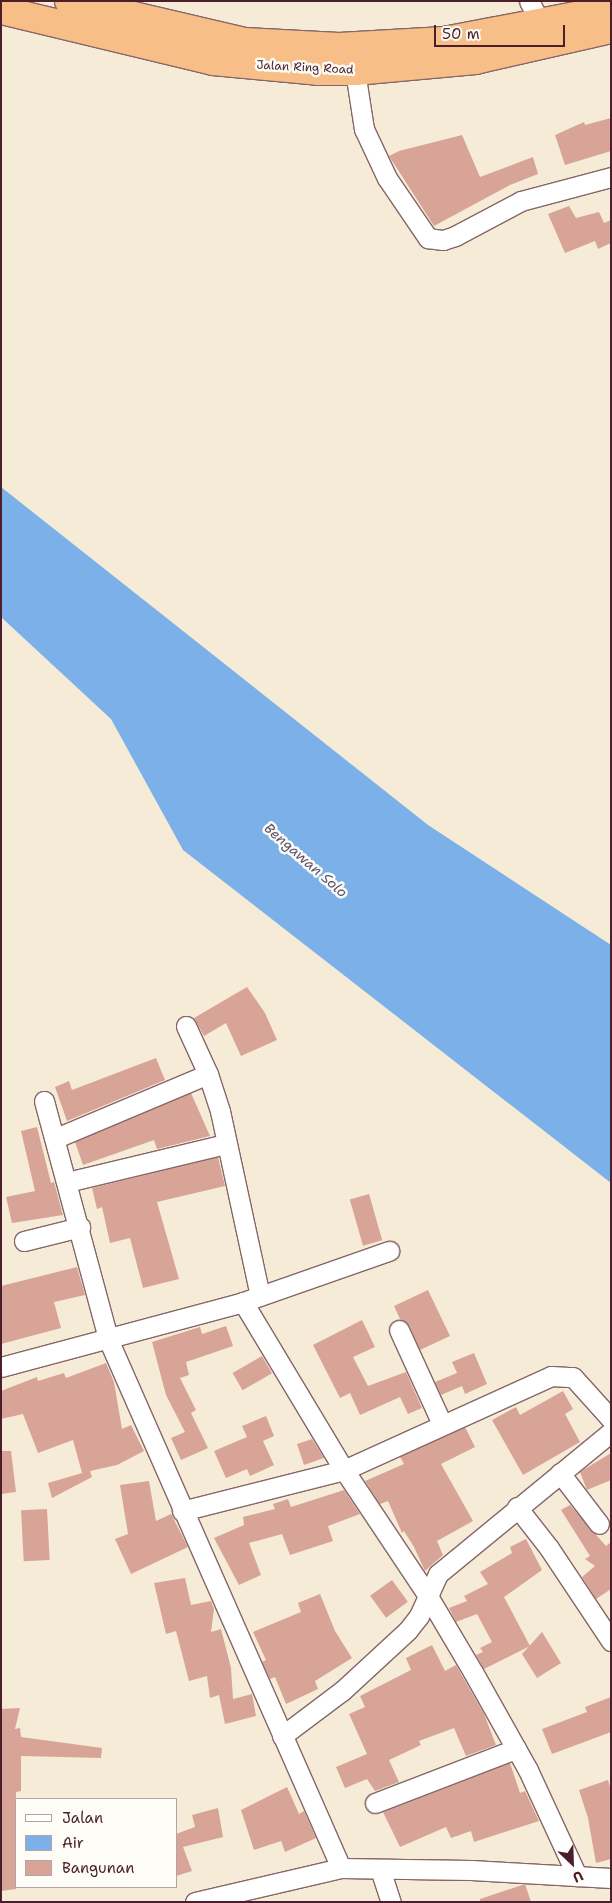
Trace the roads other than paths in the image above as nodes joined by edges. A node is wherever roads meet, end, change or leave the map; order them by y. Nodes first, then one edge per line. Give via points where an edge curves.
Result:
1 (69, 1) edge
2 (529, 1) edge
3 (611, 9) edge
4 (1, 10) edge
5 (94, 21) junction
6 (542, 25) junction
7 (611, 29) edge
8 (356, 71) junction
9 (611, 177) edge
10 (186, 1026) dead end
11 (208, 1074) junction
12 (44, 1100) dead end
13 (56, 1138) junction
14 (225, 1144) junction
15 (67, 1182) junction
16 (80, 1228) junction
17 (24, 1242) dead end
18 (389, 1250) dead end
19 (251, 1299) junction
20 (399, 1330) dead end
21 (108, 1339) junction
22 (1, 1367) edge
23 (611, 1419) edge
24 (442, 1424) junction
25 (611, 1432) edge
26 (344, 1470) junction
27 (560, 1473) junction
28 (517, 1507) junction
29 (182, 1511) junction
30 (600, 1524) dead end
31 (428, 1596) junction
32 (605, 1617) edge
33 (611, 1641) edge
34 (282, 1736) junction
35 (516, 1749) junction
36 (375, 1803) dead end
37 (341, 1868) junction
38 (380, 1869) junction
39 (577, 1876) junction
40 (611, 1878) edge
41 (241, 1896) edge
42 (195, 1902) edge
43 (391, 1902) edge

1 - 5 highway, Jalan Ring Road
2 - 6 street
3 - 6 highway, Jalan Ring Road
4 - 5 highway, Jalan Ring Road
5 - 6 highway, Jalan Ring Road via 290,46 393,46
5 - 8 highway, Jalan Ring Road via 212,61 257,67
7 - 8 highway, Jalan Ring Road via 475,60
8 - 9 street via 364,129 387,178 428,238 443,240 521,201
10 - 11 street
11 - 13 street
11 - 14 street via 220,1111
12 - 13 street
13 - 15 street
14 - 15 street
14 - 19 street
15 - 16 street
16 - 17 street
16 - 21 street
18 - 19 street
19 - 21 street
19 - 26 street
20 - 24 street
21 - 22 street
21 - 29 street
23 - 24 street via 579,1382 565,1374 551,1376
24 - 26 street
25 - 27 street
26 - 29 street
26 - 31 street
27 - 28 street
27 - 30 street
28 - 31 street via 438,1574
28 - 32 street
29 - 34 street
31 - 34 street via 419,1616 372,1664
31 - 35 street
32 - 33 street
34 - 37 street
35 - 36 street
35 - 39 street via 558,1830
37 - 38 street
37 - 41 street
38 - 39 street
38 - 43 street
39 - 40 street
41 - 42 street

